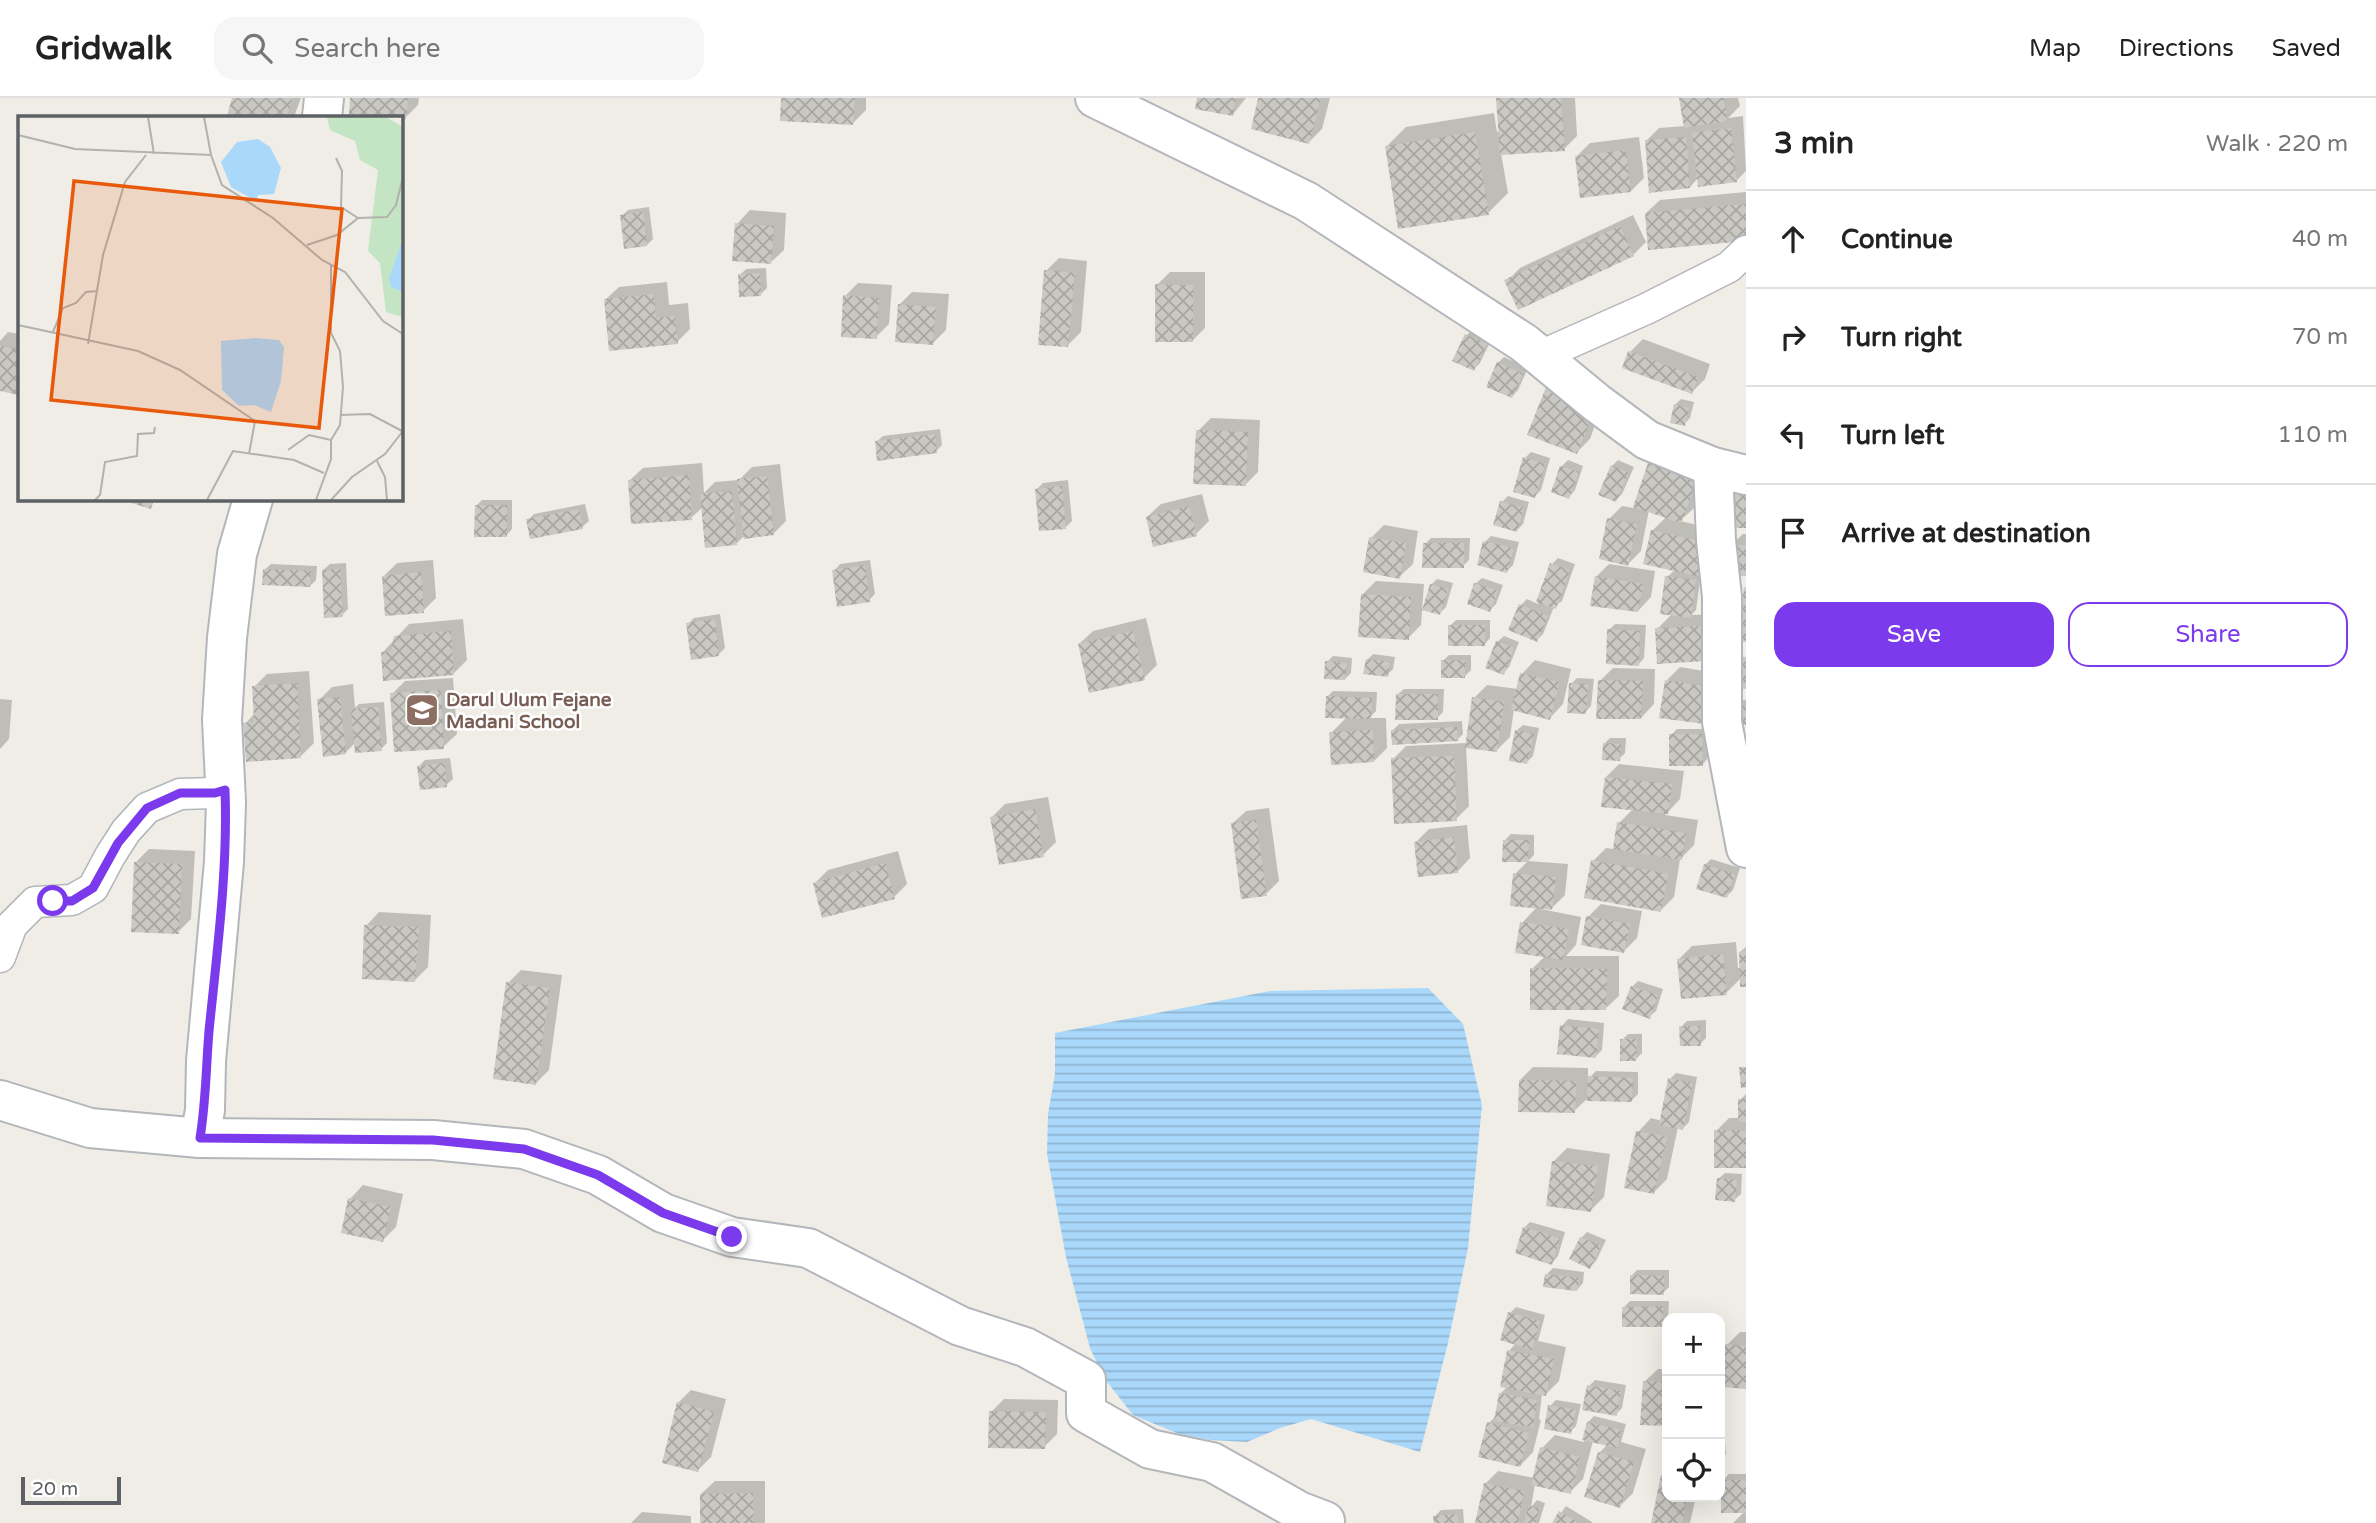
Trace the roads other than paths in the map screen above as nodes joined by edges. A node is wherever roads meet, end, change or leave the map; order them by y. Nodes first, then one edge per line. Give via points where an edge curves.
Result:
1 (324, 98) edge
2 (1095, 98) edge
3 (322, 116) edge
4 (1746, 251) edge
5 (1540, 356) junction
6 (1730, 471) edge
7 (253, 500) edge
8 (225, 790) junction
9 (1746, 848) edge
10 (0, 957) edge
11 (0, 1100) edge
12 (200, 1138) junction
13 (1325, 1523) edge

1 - 3 street
2 - 5 street via 1306,201
4 - 5 street via 1729,267
5 - 6 street via 1647,440
6 - 9 street via 1716,540 1723,597 1721,722
7 - 8 street via 237,554 228,638 222,720
8 - 10 street via 180,793 147,808 121,839 93,888 72,901 35,902 12,925
8 - 12 street via 224,862
11 - 12 street via 90,1128
12 - 13 street via 433,1140 524,1149 598,1175 663,1213 697,1225 732,1237 808,1248 960,1326 1025,1347 1086,1380 1086,1413 1150,1449 1212,1462

